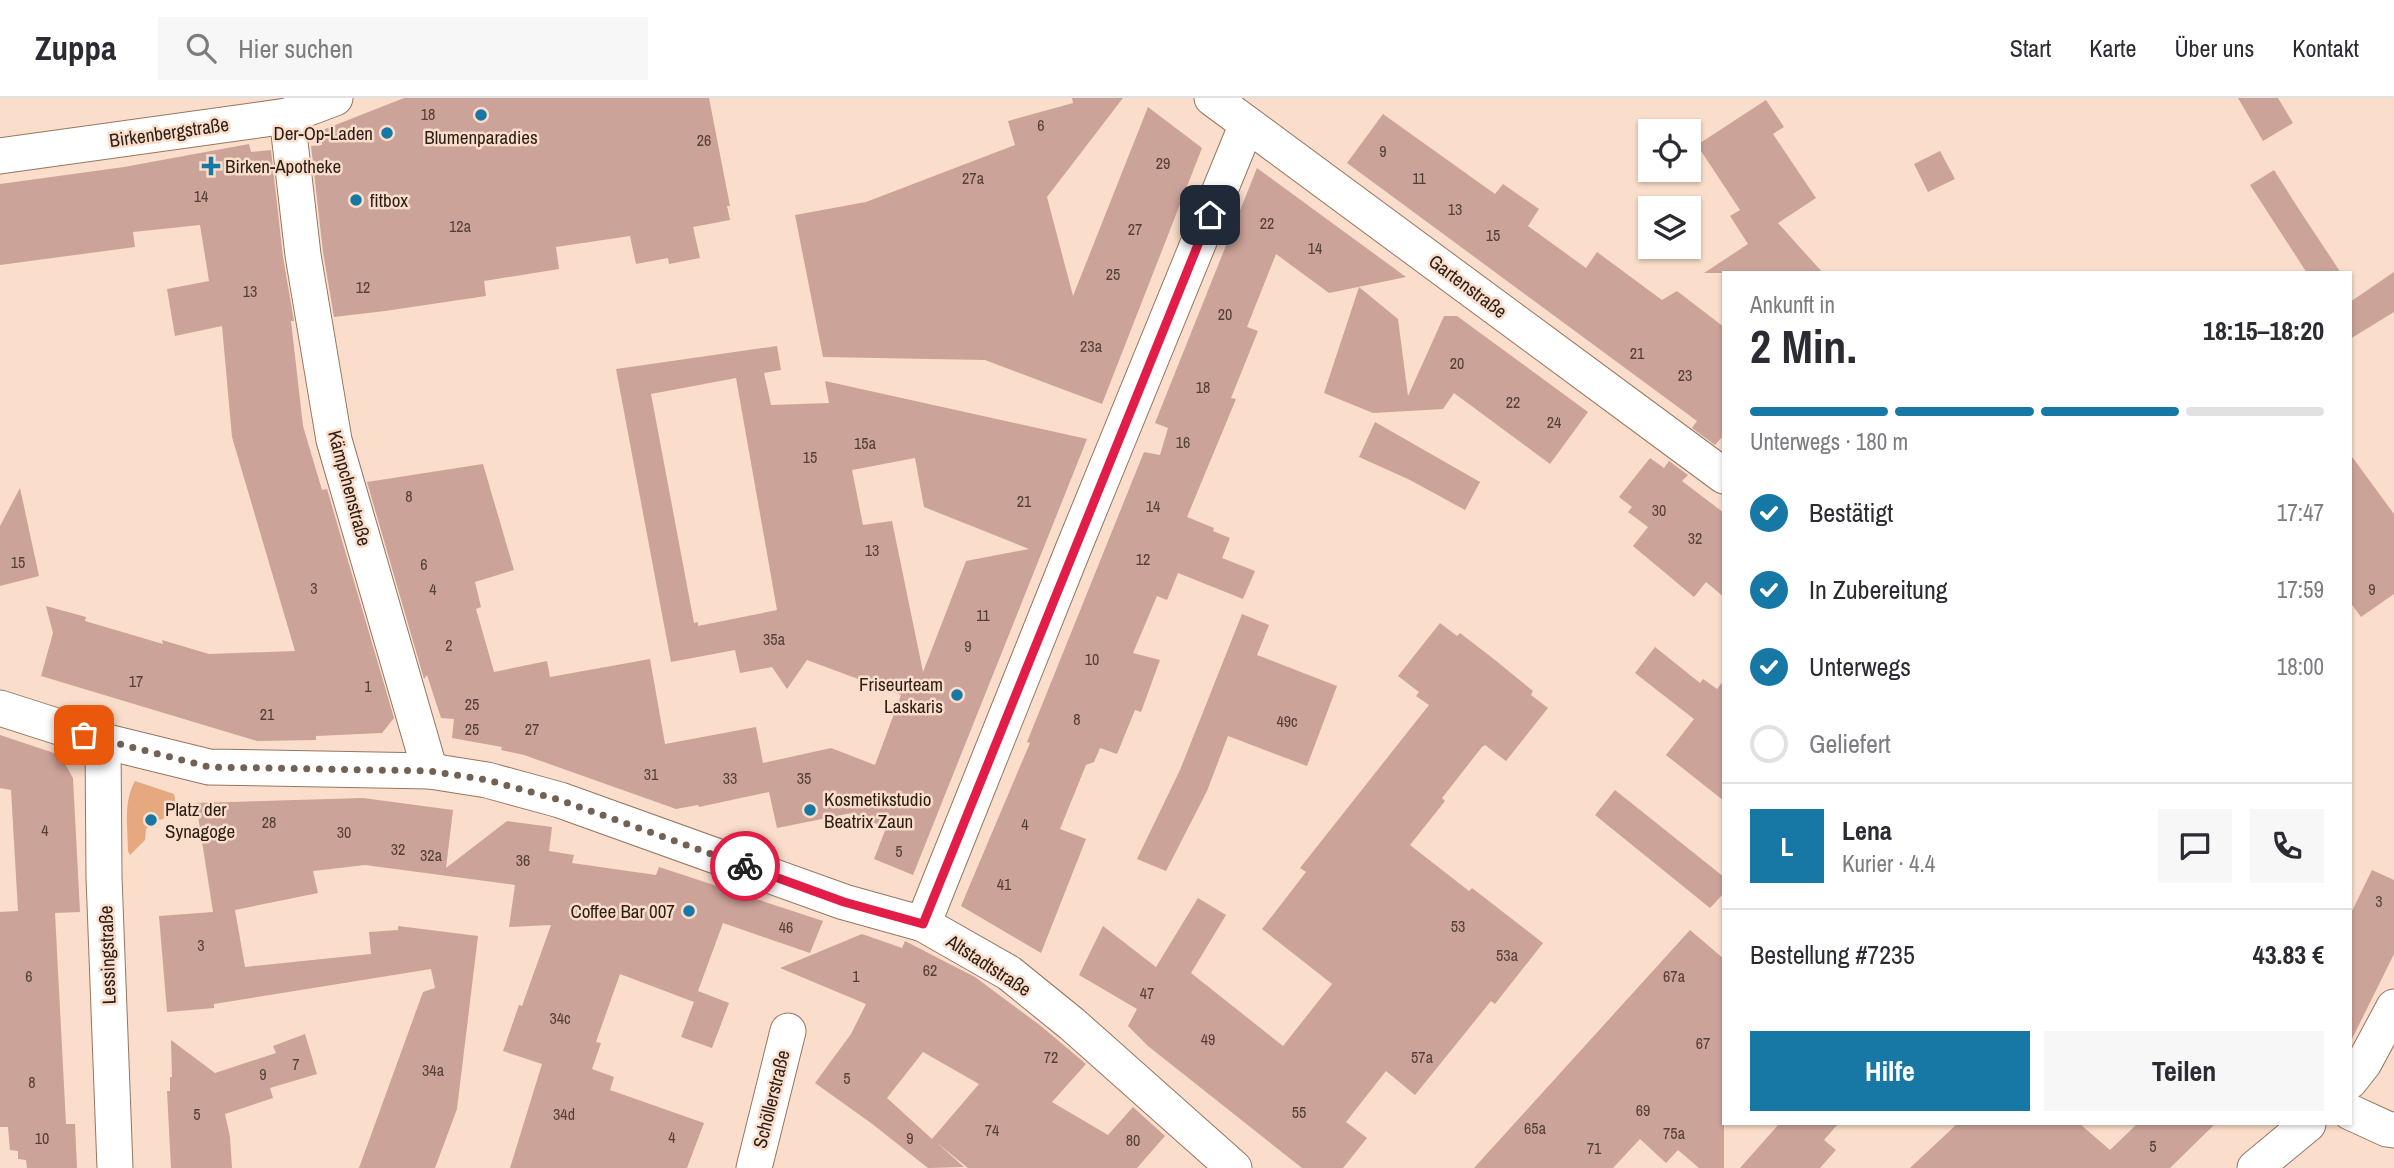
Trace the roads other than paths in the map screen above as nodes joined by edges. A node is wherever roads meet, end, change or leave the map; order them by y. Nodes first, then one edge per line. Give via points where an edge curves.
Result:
1 (335, 98) edge
2 (1212, 98) edge
3 (287, 116) junction
4 (1247, 124) junction
5 (0, 156) edge
6 (1722, 474) edge
7 (0, 708) edge
8 (103, 741) junction
9 (430, 771) junction
10 (923, 924) junction
11 (2394, 1007) edge
12 (788, 1031) dead end
13 (2352, 1078) edge
14 (2352, 1113) edge
15 (2307, 1125) edge
16 (2394, 1130) edge
17 (116, 1168) edge
18 (754, 1168) edge
19 (1234, 1168) edge
20 (2255, 1168) edge

1 - 3 street, Birkenbergstraße
2 - 4 street, Gartenstraße
3 - 5 street, Birkenbergstraße
3 - 9 street, Kämpchenstraße via 303,256 334,440
4 - 6 street, Gartenstraße
4 - 10 street
7 - 8 street, Altstadtstraße
8 - 9 street, Altstadtstraße via 209,767
8 - 17 street, Lessingstraße
9 - 10 street, Altstadtstraße via 487,780 560,800 844,902
10 - 19 street, Altstadtstraße via 1009,973
11 - 13 street
12 - 18 street, Schöllerstraße
14 - 16 street
15 - 20 street

